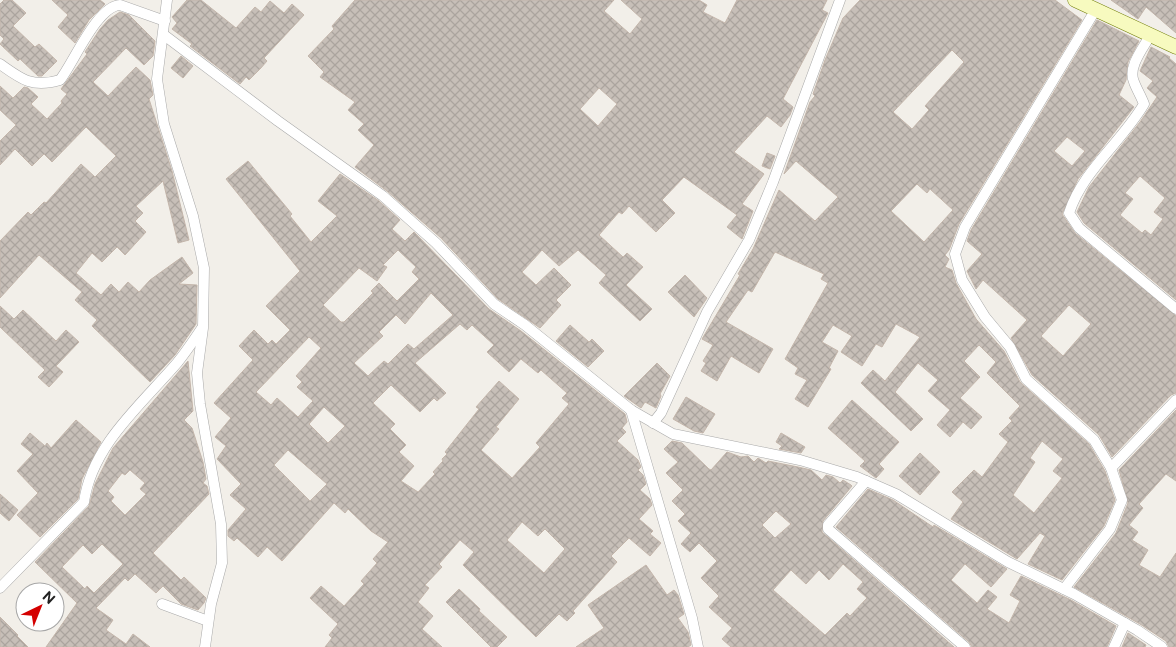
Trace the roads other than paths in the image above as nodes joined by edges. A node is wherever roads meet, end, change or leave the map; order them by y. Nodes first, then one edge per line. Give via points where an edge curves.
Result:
1 (167, 0) edge
2 (840, 0) edge
3 (1075, 0) edge
4 (1096, 9) junction
5 (165, 22) junction
6 (164, 34) junction
7 (1151, 34) junction
8 (1176, 47) edge
9 (0, 64) edge
10 (1176, 310) edge
11 (203, 328) junction
12 (1176, 400) edge
13 (631, 410) junction
14 (653, 423) junction
15 (1111, 468) junction
16 (866, 481) junction
17 (0, 588) edge
18 (1064, 590) junction
19 (162, 604) dead end
20 (208, 621) junction
21 (1124, 623) junction
22 (204, 647) edge
23 (698, 647) edge
24 (965, 647) edge
25 (1114, 647) edge
26 (1162, 647) edge

1 - 5 street
2 - 14 street via 749,240 707,312 661,414
3 - 4 main road
4 - 7 main road
4 - 15 street via 965,227 954,254 962,280 985,317 1010,347 1026,379 1094,440
5 - 6 street
5 - 9 street via 115,5 98,19 60,80 46,84 24,81
6 - 11 street via 157,79 164,124 193,216 204,268
6 - 13 street via 383,196 436,243 494,304
7 - 8 main road
7 - 10 street via 1133,66 1133,81 1144,104 1115,146 1093,168 1074,198 1069,213 1079,228
11 - 17 street via 100,454 84,502
11 - 20 street via 198,373 200,404 222,541 222,562
12 - 15 street
13 - 14 street
13 - 23 street
14 - 16 street via 673,434 800,460
15 - 18 street via 1122,500 1110,529
16 - 18 street via 896,494 1008,562
16 - 24 street via 828,529
18 - 21 street
19 - 20 street
20 - 22 street
21 - 25 street
21 - 26 street

